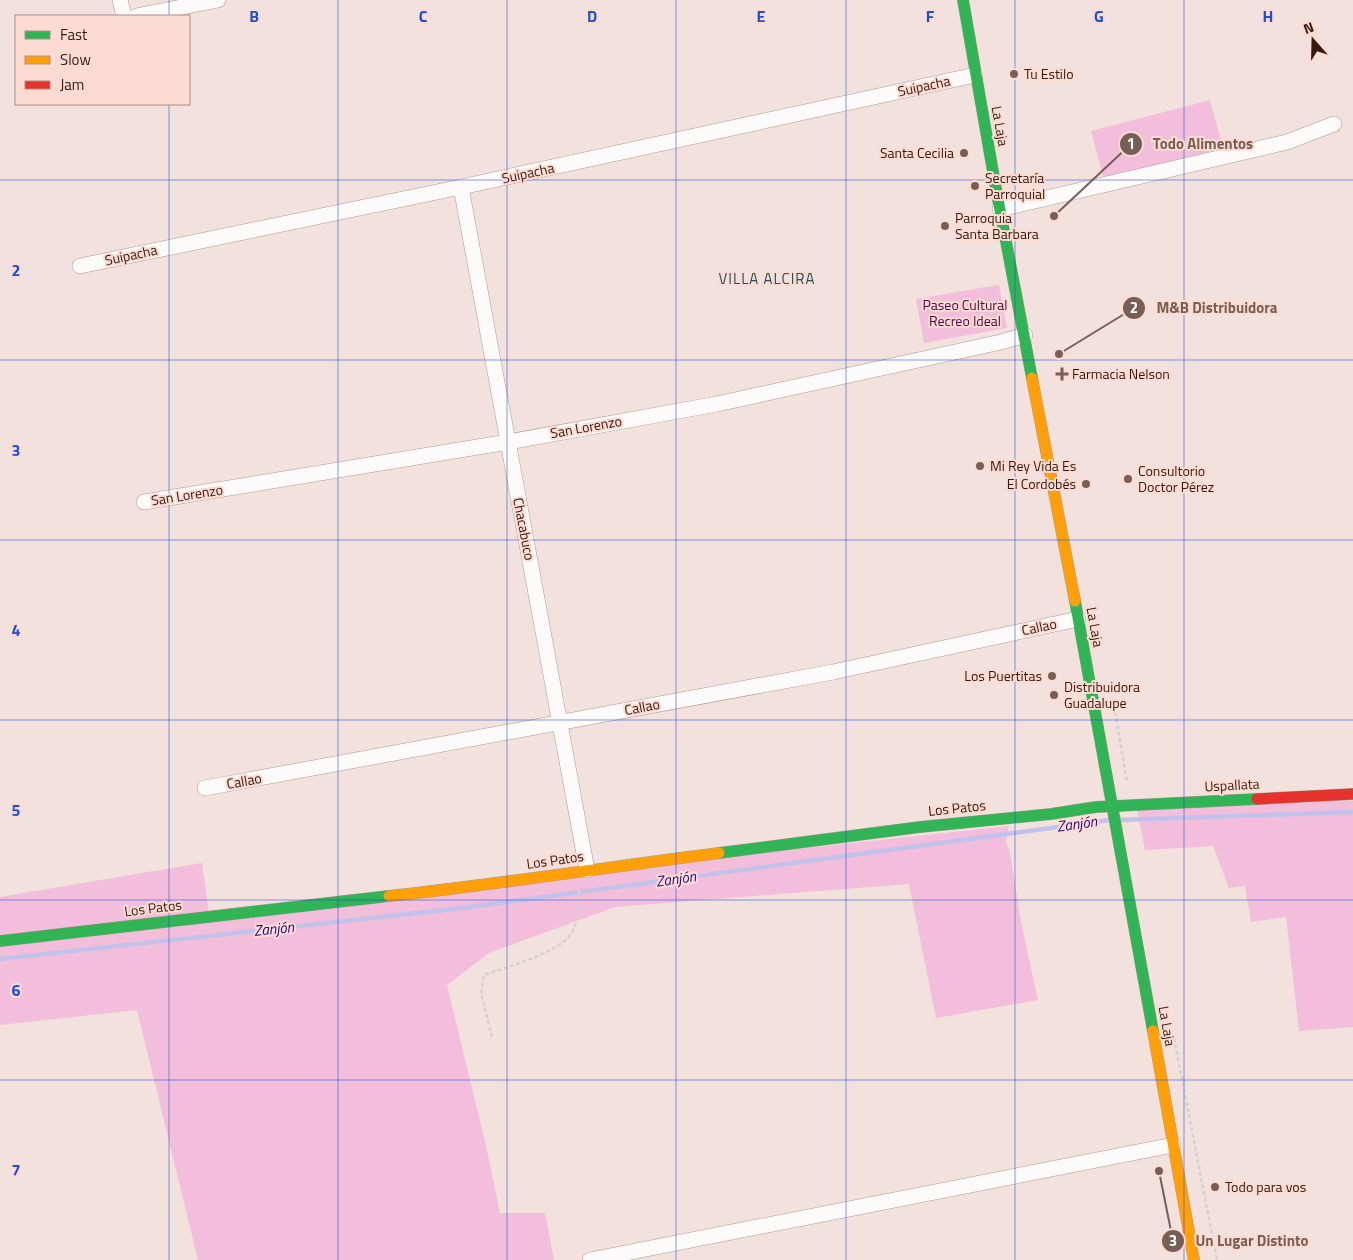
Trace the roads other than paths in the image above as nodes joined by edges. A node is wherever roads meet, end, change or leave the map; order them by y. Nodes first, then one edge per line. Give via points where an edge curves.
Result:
1 (120, 0) edge
2 (218, 0) edge
3 (966, 1) edge
4 (124, 15) edge
5 (141, 15) edge
6 (975, 75) junction
7 (1334, 124) dead end
8 (461, 187) junction
9 (1000, 210) junction
10 (80, 266) dead end
11 (1025, 335) junction
12 (508, 442) junction
13 (144, 502) dead end
14 (1078, 618) junction
15 (560, 722) junction
16 (205, 788) dead end
17 (1353, 794) edge
18 (1113, 806) junction
19 (582, 871) junction
20 (0, 941) edge
21 (1173, 1145) junction
22 (590, 1260) edge
23 (1194, 1260) edge

1 - 4 street
2 - 5 street
3 - 6 street, La Laja
6 - 8 street, Suipacha
6 - 9 street, La Laja
7 - 9 street via 1287,142
8 - 10 street, Suipacha
8 - 12 street, Chacabuco
9 - 11 street, La Laja
11 - 12 street, San Lorenzo via 717,404
11 - 14 street, La Laja
12 - 13 street, San Lorenzo
12 - 15 street, Chacabuco
14 - 15 street, Callao via 833,672
14 - 18 street, La Laja
15 - 16 street, Callao
15 - 19 street, Chacabuco
17 - 18 street, Uspallata
18 - 19 street, Los Patos via 920,827
18 - 21 street, La Laja
19 - 20 street, Los Patos via 496,884
21 - 22 street
21 - 23 street, La Laja

